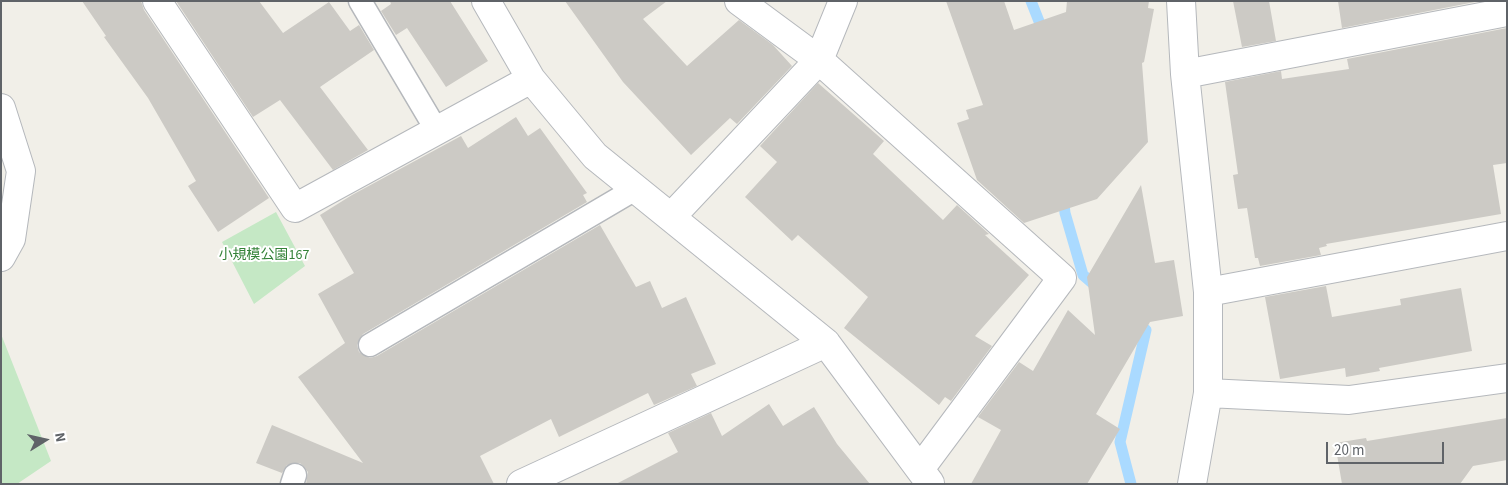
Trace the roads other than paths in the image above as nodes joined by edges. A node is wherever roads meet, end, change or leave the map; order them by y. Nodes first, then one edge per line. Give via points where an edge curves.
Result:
1 (157, 1) edge
2 (360, 1) edge
3 (486, 1) edge
4 (739, 1) edge
5 (843, 1) edge
6 (1181, 1) edge
7 (1507, 12) edge
8 (819, 60) junction
9 (1185, 74) junction
10 (531, 79) junction
11 (1, 108) edge
12 (437, 131) junction
13 (637, 188) junction
14 (672, 216) junction
15 (1507, 236) edge
16 (1, 257) edge
17 (1208, 292) junction
18 (826, 344) junction
19 (370, 345) dead end
20 (1507, 378) edge
21 (1208, 393) junction
22 (926, 476) edge
23 (521, 484) edge
24 (1192, 484) edge

1 - 12 street via 295,208
2 - 12 lane
3 - 10 street
4 - 8 street
5 - 8 street
6 - 9 street
7 - 9 street
8 - 14 street
8 - 22 street via 1062,278
9 - 17 street
10 - 12 street
10 - 13 street via 595,156
11 - 16 street via 21,171 11,238
13 - 14 street
13 - 19 lane
14 - 18 street
15 - 17 street
17 - 21 street
18 - 22 street
18 - 23 street
20 - 21 street via 1349,400
21 - 24 street

